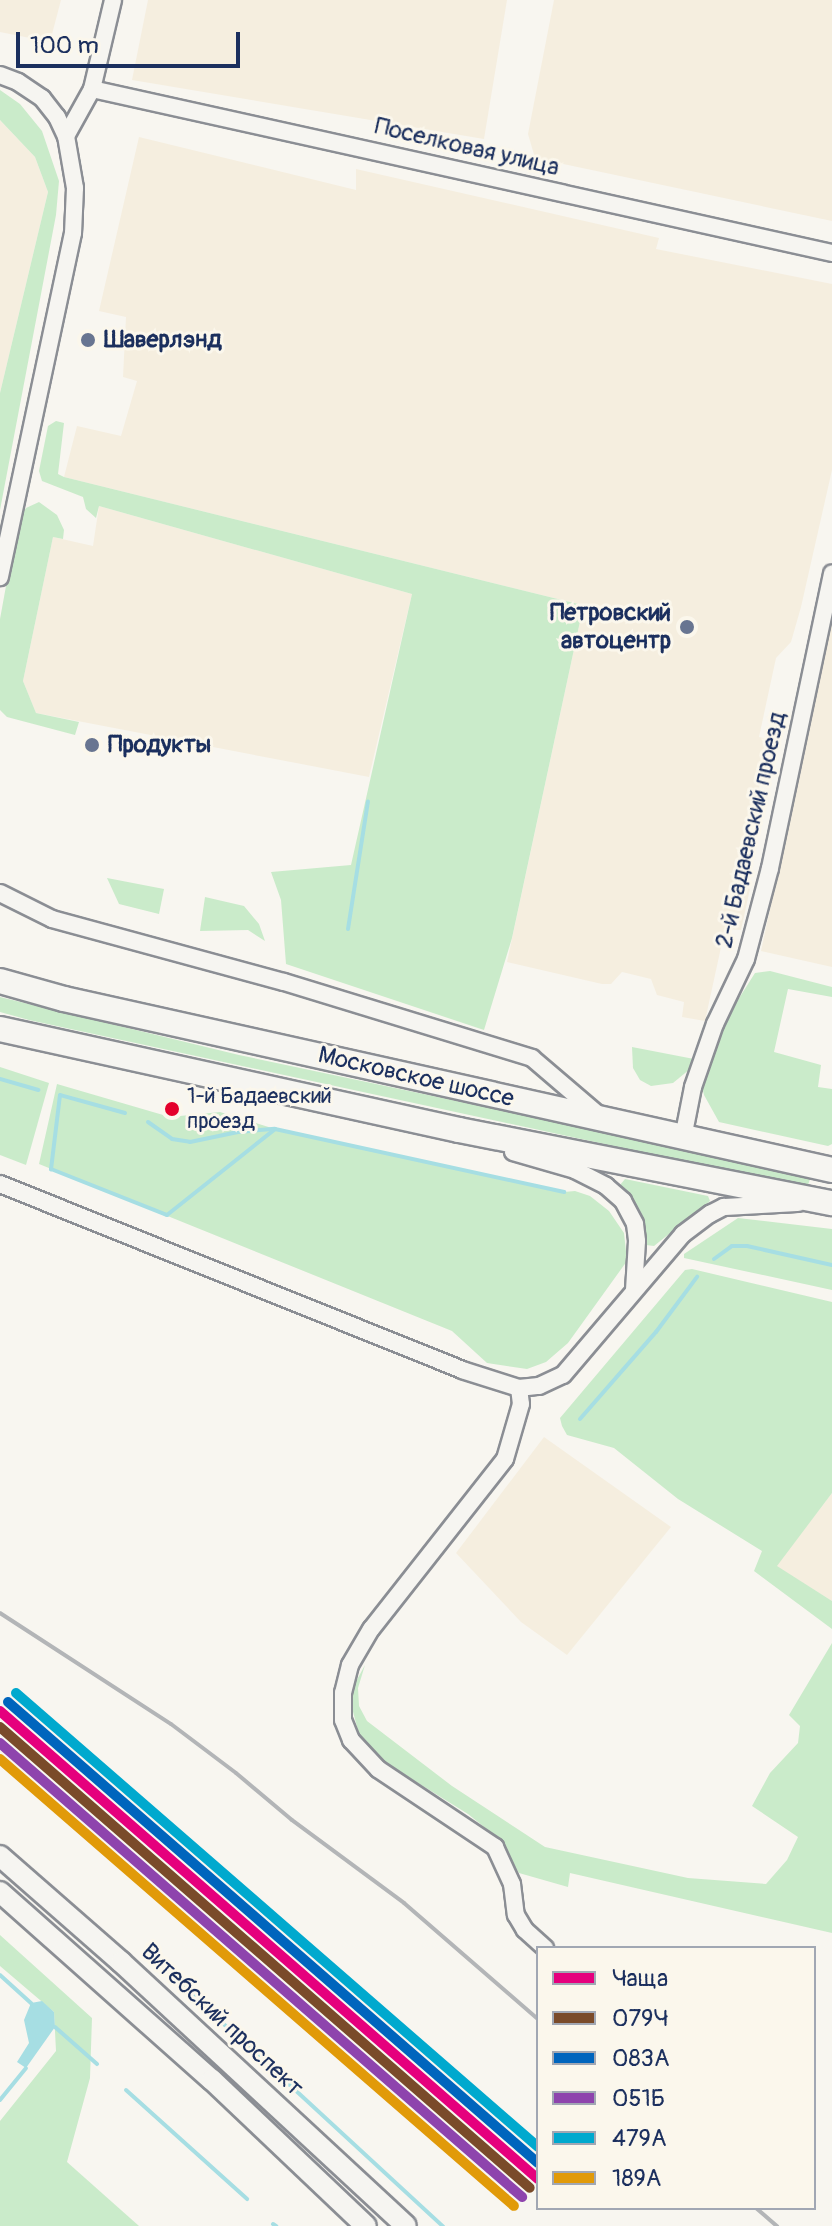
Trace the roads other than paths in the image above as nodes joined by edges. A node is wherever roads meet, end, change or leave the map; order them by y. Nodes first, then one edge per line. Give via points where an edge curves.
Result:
1 (113, 0) edge
2 (0, 75) edge
3 (92, 89) junction
4 (66, 136) junction
5 (832, 253) edge
6 (10, 520) junction
7 (0, 537) edge
8 (832, 573) edge
9 (0, 577) edge
10 (0, 893) edge
11 (0, 981) edge
12 (0, 1029) edge
13 (604, 1119) junction
14 (459, 1130) junction
15 (683, 1138) junction
16 (832, 1170) edge
17 (0, 1184) edge
18 (822, 1201) edge
19 (634, 1290) junction
20 (519, 1388) junction
21 (0, 1856) edge
22 (0, 1892) edge
23 (543, 1946) edge
24 (366, 2226) edge
25 (406, 2226) edge

1 - 3 street
2 - 4 street via 42,98
3 - 4 street
3 - 5 street, Поселковая улица
4 - 6 street via 75,188 73,233
6 - 7 street
6 - 9 street
8 - 15 street, 2-й Бадаевский проезд via 770,868 746,959 693,1087
10 - 13 street via 52,919 284,982 532,1058
11 - 13 highway, Московское шоссе
12 - 14 highway, Московское шоссе
13 - 15 highway, Московское шоссе
14 - 18 highway, Московское шоссе
14 - 19 street via 496,1148 575,1170 623,1201 635,1224
15 - 16 highway, Московское шоссе
17 - 20 street via 462,1370
18 - 19 street via 724,1207 683,1234
19 - 20 street via 563,1375
20 - 23 street via 521,1404 505,1459 371,1629 350,1665 343,1720 351,1740 378,1769 495,1847 512,1884 516,1915
21 - 25 main road, Витебский проспект
22 - 24 main road via 212,2080

